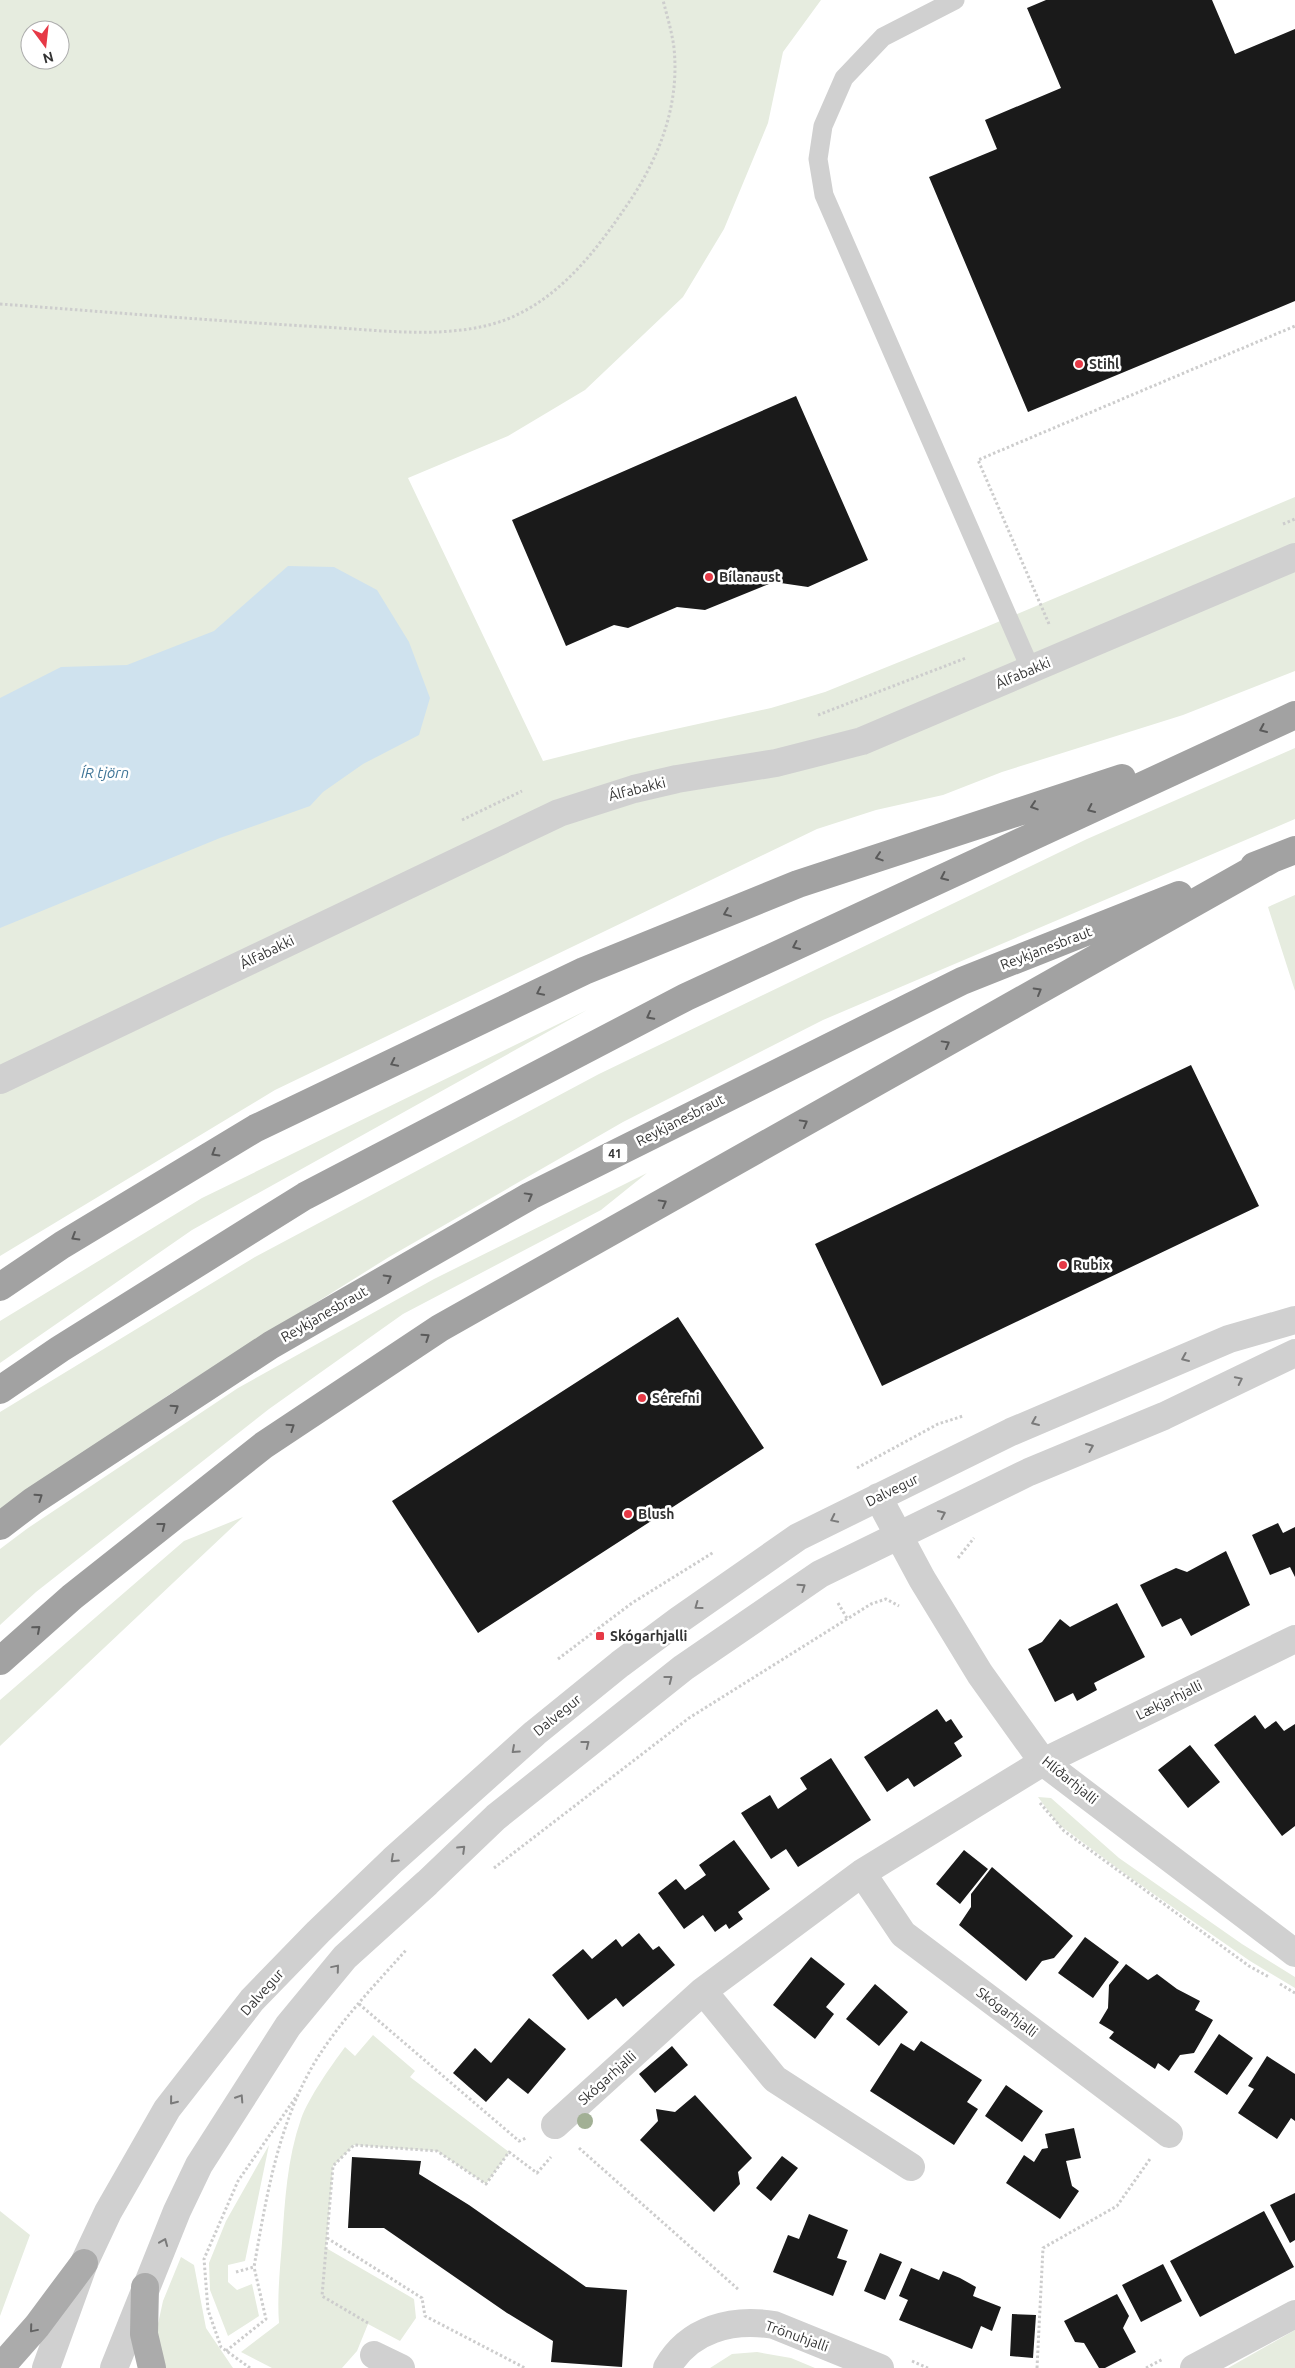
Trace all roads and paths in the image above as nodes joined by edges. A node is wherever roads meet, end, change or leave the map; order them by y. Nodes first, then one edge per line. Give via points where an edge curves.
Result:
1 (663, 0) edge
2 (954, 0) edge
3 (0, 304) edge
4 (1295, 326) edge
5 (1295, 557) edge
6 (1049, 624) dead end
7 (1031, 670) junction
8 (1295, 715) edge
9 (1230, 744) junction
10 (1283, 854) edge
11 (0, 1080) edge
12 (0, 1287) edge
13 (1295, 1320) edge
14 (1295, 1353) edge
15 (0, 1390) edge
16 (878, 1497) junction
17 (0, 1526) edge
18 (898, 1535) junction
19 (886, 1599) dead end
20 (837, 1602) dead end
21 (848, 1620) junction
22 (1295, 1639) edge
23 (0, 1661) edge
24 (663, 1726) dead end
25 (668, 1734) junction
26 (1043, 1762) junction
27 (1010, 1782) junction
28 (489, 1872) dead end
29 (862, 1873) junction
30 (409, 1947) dead end
31 (1295, 1953) edge
32 (704, 1991) junction
33 (1295, 1994) edge
34 (303, 2086) junction
35 (1169, 2134) joint
36 (555, 2138) joint
37 (911, 2167) dead end
38 (327, 2238) junction
39 (84, 2263) junction
40 (254, 2267) junction
41 (236, 2272) dead end
42 (145, 2287) junction
43 (1295, 2314) edge
44 (368, 2323) dead end
45 (226, 2351) junction
46 (374, 2355) dead end
47 (0, 2368) edge
48 (46, 2368) edge
49 (114, 2368) edge
50 (152, 2368) edge
51 (250, 2368) edge
52 (401, 2368) edge
53 (525, 2368) edge
54 (666, 2368) edge
55 (880, 2368) edge
56 (1037, 2368) edge
57 (1194, 2368) edge

1 - 3 path via 674,48 674,92 666,132 641,185 602,242 574,274 538,302 511,317 469,330 382,330
2 - 7 lane via 883,37 844,78 823,126 818,159 824,195
4 - 6 path via 978,460
5 - 7 street, Álfabakki
7 - 11 street, Álfabakki via 862,741 776,763 634,789 559,813
8 -> 9 highway
9 -> 12 highway via 798,884 584,971 256,1128 62,1245
9 -> 15 highway via 686,997 305,1196
17 -> 10 highway, Reykjanesbraut / 41 via 271,1345 530,1196 962,981
23 -> 10 highway via 72,1597 264,1445 440,1328
13 -> 16 street, Dalvegur via 1229,1339 1011,1432
18 -> 14 street via 1029,1472 1164,1416
16 - 18 street, Hlíðarhjalli
16 -> 39 street, Dalvegur via 798,1537 620,1664 535,1733 386,1866 252,2000 167,2108 108,2212
18 - 26 street, Hlíðarhjalli via 980,1674
42 -> 18 street via 199,2165 288,2026 344,1957 496,1817 683,1668 820,1574
19 - 21 path via 871,1604
20 - 21 path
21 - 25 path
22 - 26 street, Lækjarhjalli
24 - 25 path
25 - 28 path
26 - 27 street, Skógarhjalli
26 - 31 street, Hlíðarhjalli
27 - 29 street, Skógarhjalli
27 - 33 path via 1038,1802 1064,1831 1249,1966
29 - 32 street, Skógarhjalli
29 - 35 street, Skógarhjalli via 903,1934
30 - 34 path via 348,2017 312,2067
32 - 36 street, Skógarhjalli
32 - 37 street via 775,2079
34 - 40 path via 280,2140
34 - 45 path via 238,2181 204,2259 208,2310 221,2347
35 - 56 path via 1116,2206 1043,2248
36 - 38 path via 537,2173 509,2152 486,2184 437,2151 354,2145 333,2166
38 - 44 path via 322,2296
38 - 53 path via 422,2298 425,2316
39 -> 47 main road via 37,2326
39 - 48 street, Dalvegur
40 - 41 path
40 - 45 path via 266,2319
42 - 49 street
42 - 50 main road via 144,2334
43 - 57 street
45 - 51 path
46 - 52 street
54 - 55 street, Trönuhjalli via 685,2346 702,2334 719,2326 756,2322 774,2325

